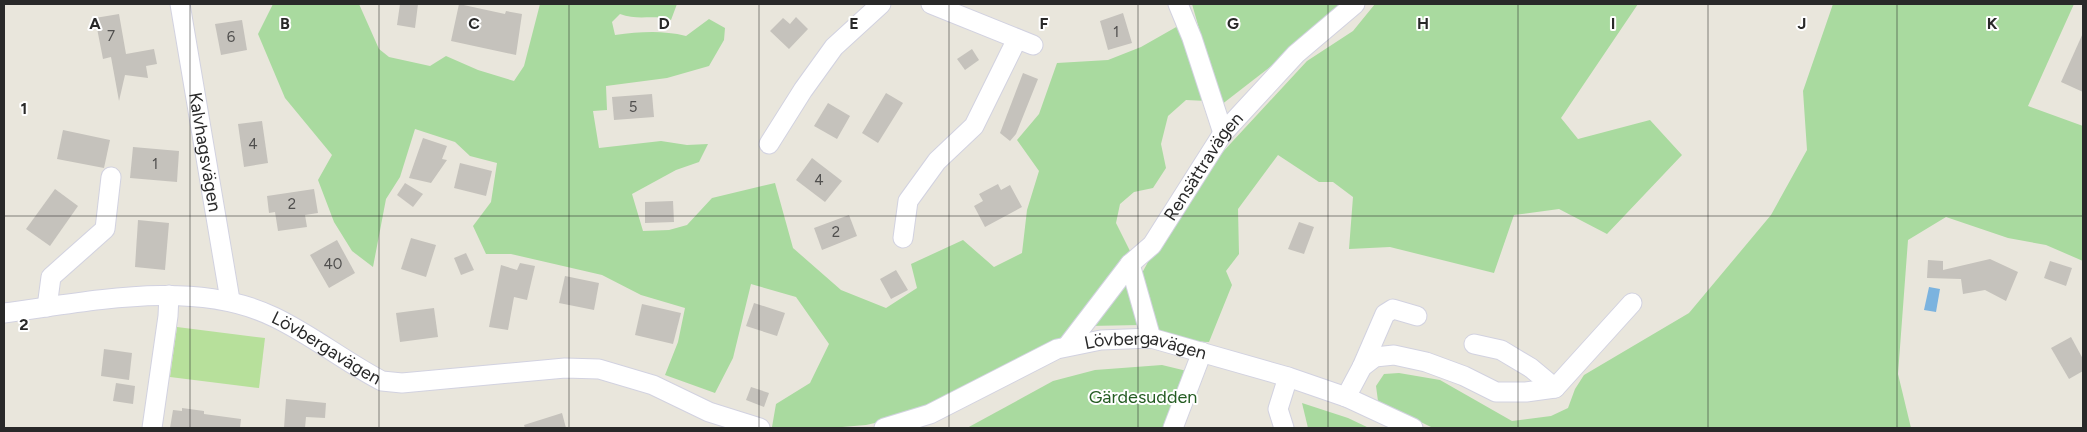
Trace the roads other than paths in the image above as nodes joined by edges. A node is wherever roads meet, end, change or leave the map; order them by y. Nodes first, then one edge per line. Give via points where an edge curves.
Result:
1 (180, 4) edge
2 (881, 4) edge
3 (931, 4) edge
4 (1178, 4) edge
5 (1355, 4) edge
6 (1223, 133) junction
7 (769, 144) dead end
8 (111, 177) dead end
9 (903, 238) dead end
10 (1130, 264) junction
11 (169, 295) junction
12 (230, 300) junction
13 (1632, 303) dead end
14 (47, 307) junction
15 (4, 313) edge
16 (1417, 316) dead end
17 (1151, 338) junction
18 (1474, 344) dead end
19 (1068, 345) junction
20 (1202, 352) junction
21 (1362, 367) junction
22 (1288, 377) junction
23 (1555, 388) junction
24 (1346, 397) junction
25 (152, 428) edge
26 (760, 428) edge
27 (884, 428) edge
28 (1173, 428) edge
29 (1284, 428) edge
30 (1414, 428) edge

1 - 12 street, Kalvhagsvägen
2 - 7 street via 834,47
3 - 9 street via 1025,42 974,126 936,160 908,201
4 - 6 street
5 - 6 street, Rensättravägen via 1296,54
6 - 10 street, Rensättravägen via 1152,244
8 - 14 street via 105,229 51,277
10 - 17 street
10 - 19 street, Rensättravägen
11 - 12 street, Lövbergavägen
11 - 14 street, Lövbergavägen
11 - 25 street
12 - 26 street, Lövbergavägen via 274,317 382,381 402,383 565,368 599,369 653,385 709,412
13 - 23 street
14 - 15 street, Lövbergavägen
16 - 21 street via 1392,310 1384,314
17 - 19 street, Lövbergavägen
17 - 20 street, Lövbergavägen
18 - 23 street via 1501,350 1531,368
19 - 27 street, Lövbergavägen via 930,414
20 - 22 street, Lövbergavägen
20 - 28 street
21 - 23 street via 1375,357 1394,355 1433,365 1496,392
21 - 24 street
22 - 24 street, Lövbergavägen
22 - 29 street via 1278,409
24 - 30 street, Lövbergavägen

